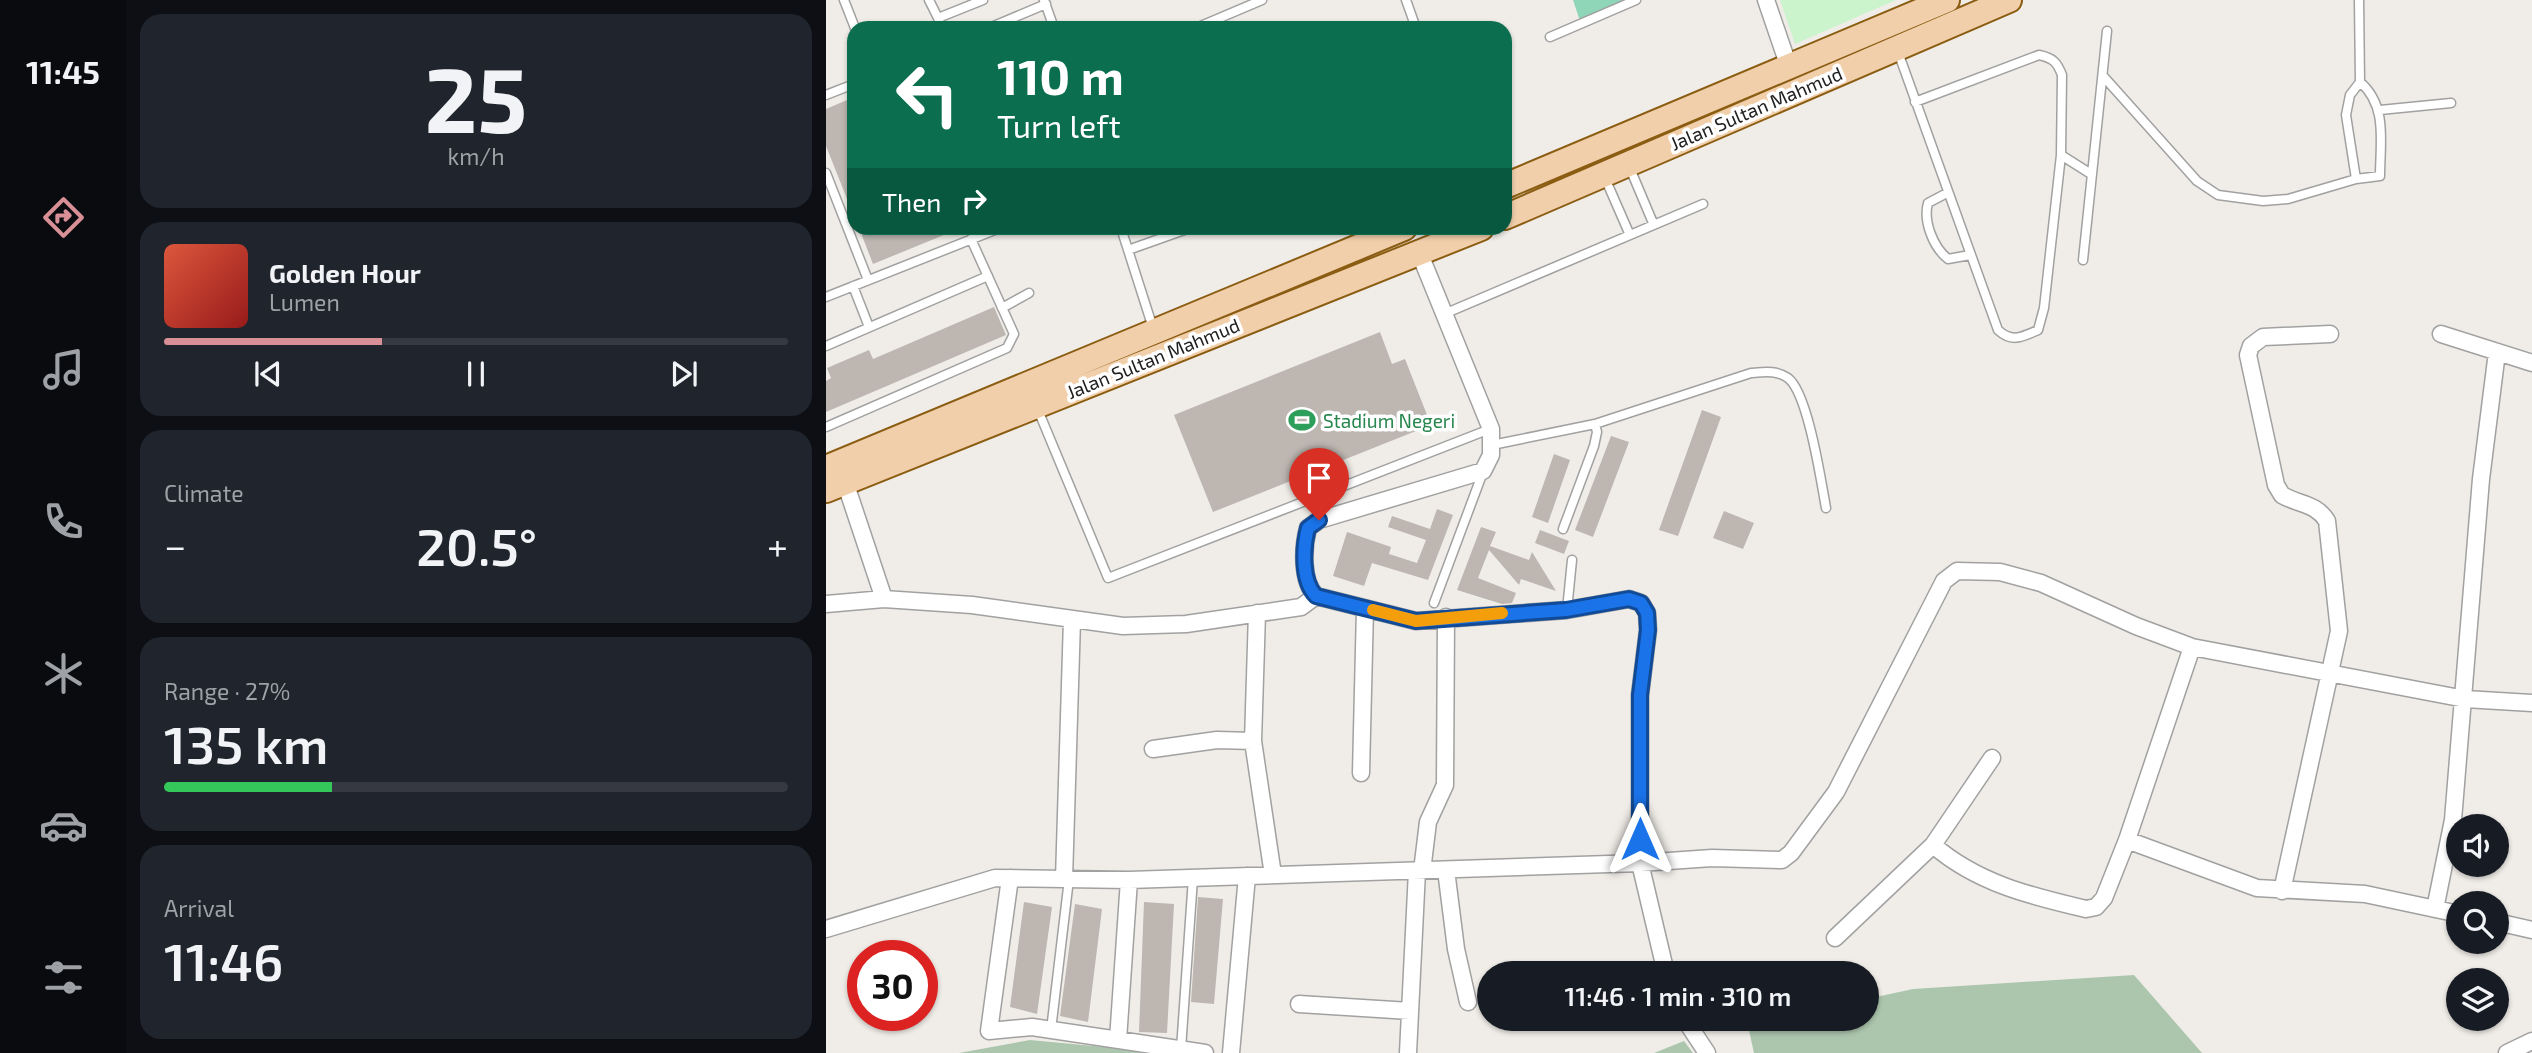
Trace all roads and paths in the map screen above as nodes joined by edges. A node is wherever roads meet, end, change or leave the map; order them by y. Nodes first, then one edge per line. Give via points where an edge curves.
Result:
1 (844, 0) edge
2 (929, 0) edge
3 (983, 0) edge
4 (1262, 0) edge
5 (1406, 0) edge
6 (1636, 0) edge
7 (1766, 0) edge
8 (1947, 0) edge
9 (2008, 0) edge
10 (2359, 0) edge
11 (1045, 2) edge
12 (937, 18) junction
13 (852, 21) edge
14 (938, 21) edge
15 (1004, 21) edge
16 (1052, 21) edge
17 (1212, 21) edge
18 (1414, 21) edge
19 (2106, 31) dead end
20 (1550, 37) dead end
21 (1897, 47) junction
22 (1789, 67) junction
23 (2104, 77) junction
24 (2360, 82) junction
25 (847, 87) edge
26 (826, 96) edge
27 (1915, 102) junction
28 (2451, 103) dead end
29 (2380, 110) junction
30 (2061, 155) junction
31 (1628, 164) junction
32 (826, 173) edge
33 (1604, 174) junction
34 (2091, 174) junction
35 (1512, 179) edge
36 (2356, 179) junction
37 (1948, 193) junction
38 (1703, 204) dead end
39 (1512, 214) edge
40 (1653, 223) junction
41 (847, 226) edge
42 (1629, 233) junction
43 (850, 235) edge
44 (982, 235) edge
45 (1123, 235) edge
46 (1170, 235) edge
47 (1387, 235) edge
48 (1463, 235) edge
49 (971, 239) junction
50 (1128, 250) junction
51 (1419, 252) junction
52 (1970, 255) junction
53 (2083, 260) dead end
54 (988, 276) junction
55 (868, 280) junction
56 (853, 286) junction
57 (1029, 293) dead end
58 (826, 297) edge
59 (1002, 308) junction
60 (1444, 314) junction
61 (869, 327) junction
62 (1154, 331) junction
63 (2330, 334) dead end
64 (2441, 334) dead end
65 (826, 346) edge
66 (2497, 352) junction
67 (2532, 363) edge
68 (1036, 404) junction
69 (1595, 424) junction
70 (826, 427) edge
71 (1492, 437) junction
72 (1483, 471) junction
73 (832, 480) edge
74 (1826, 508) dead end
75 (1563, 529) dead end
76 (1572, 561) dead end
77 (1316, 596) junction
78 (884, 599) junction
79 (1434, 603) dead end
80 (826, 604) edge
81 (1365, 608) junction
82 (1566, 610) junction
83 (1257, 613) junction
84 (1446, 617) junction
85 (1072, 620) junction
86 (2192, 647) junction
87 (2329, 675) junction
88 (2465, 699) junction
89 (2532, 704) edge
90 (1253, 741) junction
91 (1153, 749) dead end
92 (1992, 758) dead end
93 (1361, 773) dead end
94 (2127, 840) junction
95 (1933, 845) junction
96 (1640, 863) junction
97 (1446, 870) junction
98 (1420, 871) junction
99 (1273, 875) junction
100 (1247, 876) junction
101 (1010, 878) junction
102 (1193, 878) junction
103 (1067, 879) junction
104 (1129, 880) junction
105 (2282, 891) junction
106 (2435, 909) junction
107 (2446, 911) edge
108 (2509, 925) edge
109 (826, 929) edge
110 (2532, 930) edge
111 (1835, 938) dead end
112 (1663, 961) edge
113 (1468, 1002) dead end
114 (1299, 1004) dead end
115 (1410, 1011) junction
116 (1051, 1030) junction
117 (1693, 1031) edge
118 (1118, 1040) junction
119 (2532, 1041) edge
120 (1181, 1049) junction
121 (1205, 1053) edge
122 (1231, 1053) edge
123 (1408, 1053) edge
124 (1707, 1053) edge
125 (2507, 1053) edge

1 - 13 lane
2 - 12 lane
3 - 12 lane
4 - 17 lane
5 - 18 lane
6 - 20 lane
7 - 22 street
8 - 22 main road, Jalan Sultan Mahmud
9 - 21 main road, Jalan Sultan Mahmud
10 - 24 lane
11 - 15 lane
11 - 16 lane
12 - 14 lane
19 - 23 lane
21 - 27 lane
21 - 31 main road, Jalan Sultan Mahmud
22 - 35 main road, Jalan Sultan Mahmud
23 - 34 lane
23 - 36 lane via 2197,181 2218,195 2288,199
24 - 29 lane
24 - 36 lane via 2350,95 2346,114
25 - 26 lane
27 - 30 lane via 2039,55 2050,57 2062,75
27 - 37 lane
28 - 29 lane
29 - 36 lane via 2380,176
30 - 34 lane
30 - 52 lane via 2038,330 2016,339 2006,338 1998,330
31 - 33 main road, Jalan Sultan Mahmud
31 - 40 lane
32 - 41 lane
33 - 39 main road, Jalan Sultan Mahmud
33 - 42 lane
34 - 53 lane
37 - 52 lane
37 - 52 lane via 1928,202 1925,213 1938,251 1948,258
38 - 40 lane
40 - 42 lane
42 - 60 lane
43 - 55 lane
44 - 49 lane
45 - 50 lane
46 - 50 lane
47 - 62 main road, Jalan Sultan Mahmud
48 - 51 main road, Jalan Sultan Mahmud
49 - 54 lane
49 - 55 lane
50 - 62 lane
51 - 60 street
51 - 68 main road, Jalan Sultan Mahmud
54 - 59 lane
54 - 61 lane
55 - 56 lane
56 - 58 lane
56 - 61 lane
57 - 59 lane
59 - 70 lane via 1014,334 1007,348
60 - 71 street
61 - 65 lane
62 - 73 main road, Jalan Sultan Mahmud
63 - 87 street via 2263,337 2248,355 2277,485 2282,495 2321,511 2327,521 2339,631
64 - 66 street
66 - 67 street
66 - 88 street via 2481,479
68 - 71 lane via 1108,578
68 - 73 main road, Jalan Sultan Mahmud
69 - 71 lane
69 - 74 lane via 1751,373 1781,374 1795,386 1808,421
69 - 75 lane via 1594,446
71 - 72 street
72 - 77 street via 1319,520 1308,528 1303,548 1310,590
72 - 79 lane
73 - 78 street
76 - 82 lane
77 - 81 street
77 - 83 street via 1301,607
78 - 80 street
78 - 85 street via 972,605
81 - 84 street via 1416,621
81 - 93 street
82 - 84 street
82 - 96 street via 1629,599 1641,603 1647,613 1640,695
83 - 85 street via 1186,624 1123,626
83 - 90 street
84 - 98 street via 1445,785 1428,822
85 - 103 street
86 - 87 street
86 - 94 street
86 - 96 street via 2041,583 2000,572 1957,571 1944,581 1836,792 1791,853 1782,860
87 - 88 street
87 - 105 street
88 - 89 street
88 - 106 street via 2453,820
90 - 91 street via 1217,740
90 - 99 street
92 - 95 street
94 - 95 street via 2104,898 2096,907 2086,909 1986,881 1956,866
94 - 105 street via 2237,882
95 - 111 street
96 - 97 street
96 - 112 street
97 - 98 street
97 - 113 street
98 - 99 street
98 - 115 street
99 - 100 street
100 - 102 street
100 - 122 street
101 - 103 street
101 - 109 street via 995,878
101 - 116 street via 988,1027 993,1032 1032,1027
102 - 104 street
102 - 120 lane
103 - 104 street
103 - 116 lane
104 - 118 street
105 - 106 street via 2365,894
106 - 107 street
108 - 110 street
114 - 115 street
115 - 123 street
116 - 118 street
117 - 124 street
118 - 120 street
119 - 125 street
120 - 121 street

